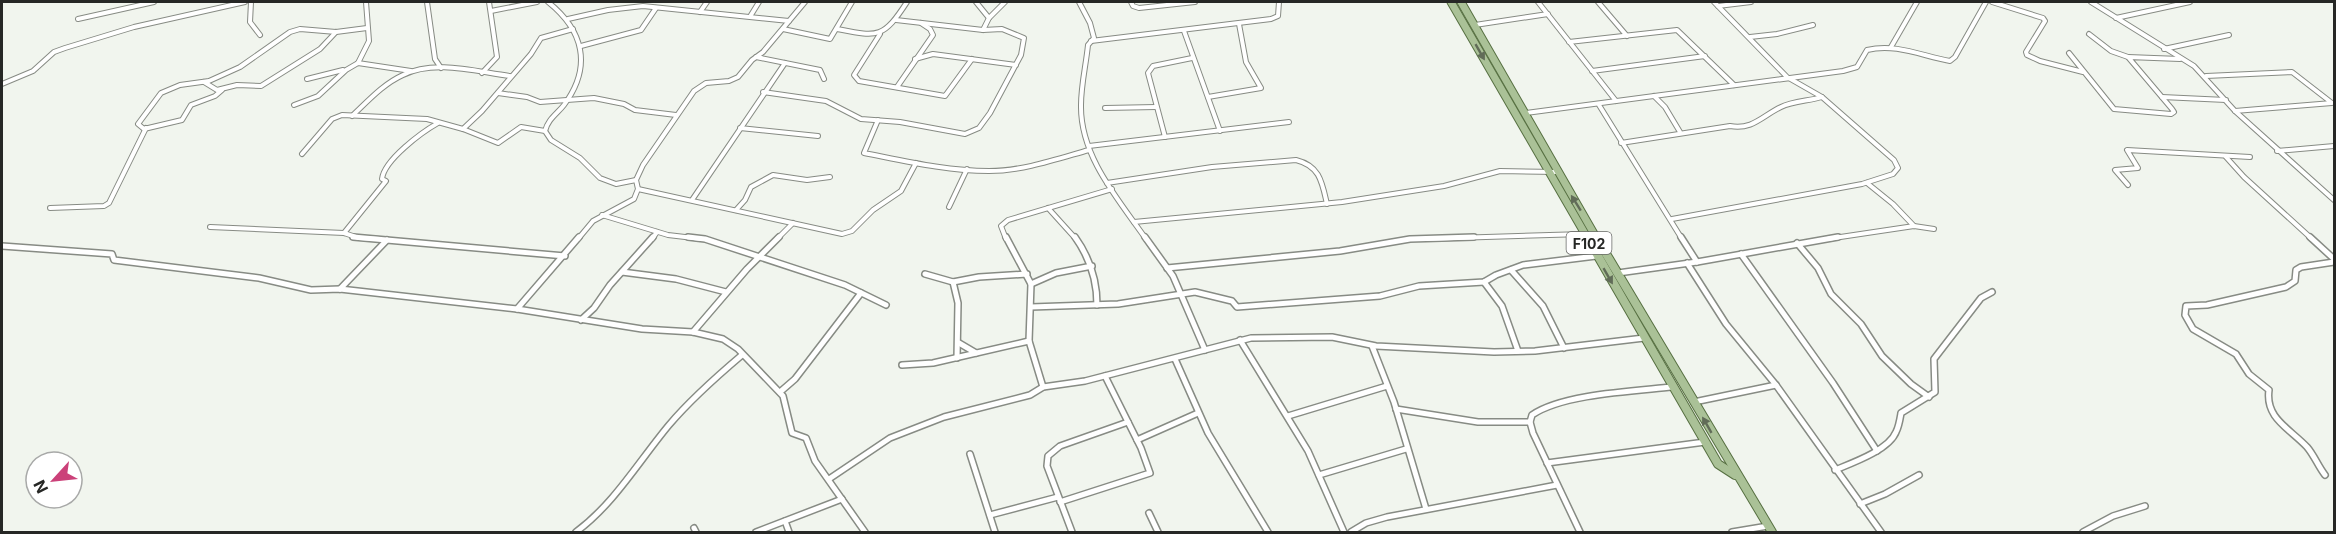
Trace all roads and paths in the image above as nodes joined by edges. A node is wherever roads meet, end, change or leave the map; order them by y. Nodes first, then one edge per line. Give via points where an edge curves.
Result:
1 (145, 2) edge
2 (154, 2) edge
3 (245, 2) edge
4 (251, 2) edge
5 (366, 2) edge
6 (427, 2) edge
7 (489, 2) edge
8 (537, 2) edge
9 (548, 2) edge
10 (656, 2) edge
11 (707, 2) edge
12 (759, 2) edge
13 (805, 2) edge
14 (852, 2) edge
15 (907, 2) edge
16 (976, 2) edge
17 (1005, 2) edge
18 (1079, 2) edge
19 (1131, 2) edge
20 (1195, 2) edge
21 (1279, 2) edge
22 (1451, 2) edge
23 (1461, 2) edge
24 (1538, 2) edge
25 (1598, 2) edge
26 (1713, 2) edge
27 (1751, 2) edge
28 (1917, 2) edge
29 (1986, 2) edge
30 (1992, 2) edge
31 (2091, 2) edge
32 (2190, 2) edge
33 (670, 3) edge
34 (628, 4) edge
35 (1718, 6) junction
36 (654, 8) junction
37 (670, 9) junction
38 (491, 12) junction
39 (700, 12) junction
40 (1548, 14) junction
41 (751, 15) junction
42 (989, 18) junction
43 (2116, 18) junction
44 (78, 19) dead end
45 (568, 20) junction
46 (896, 20) junction
47 (789, 21) junction
48 (921, 22) junction
49 (1239, 24) junction
50 (1474, 25) junction
51 (1813, 25) dead end
52 (367, 28) junction
53 (573, 29) junction
54 (783, 29) junction
55 (837, 29) junction
56 (983, 30) junction
57 (1184, 31) junction
58 (336, 32) junction
59 (880, 33) junction
60 (2089, 34) dead end
61 (2229, 34) dead end
62 (260, 35) dead end
63 (1627, 36) junction
64 (1750, 37) junction
65 (1091, 41) junction
66 (1569, 42) junction
67 (581, 46) junction
68 (1891, 47) junction
69 (2164, 49) junction
70 (2069, 52) dead end
71 (1705, 56) junction
72 (756, 57) junction
73 (2128, 57) junction
74 (1192, 58) junction
75 (915, 59) junction
76 (972, 59) junction
77 (2183, 59) junction
78 (358, 63) junction
79 (785, 63) junction
80 (1016, 65) junction
81 (441, 68) junction
82 (346, 70) junction
83 (412, 71) junction
84 (1591, 71) junction
85 (2083, 72) junction
86 (482, 73) junction
87 (510, 76) junction
88 (1787, 76) junction
89 (2206, 76) junction
90 (307, 79) dead end
91 (824, 79) dead end
92 (204, 82) junction
93 (2, 84) edge
94 (1734, 85) junction
95 (897, 87) junction
96 (222, 90) junction
97 (763, 92) junction
98 (498, 93) junction
99 (1654, 96) junction
100 (2162, 96) junction
101 (1208, 97) junction
102 (1822, 97) junction
103 (568, 100) junction
104 (2226, 100) junction
105 (1616, 101) junction
106 (294, 105) dead end
107 (1599, 105) junction
108 (1156, 107) junction
109 (1105, 108) dead end
110 (2235, 111) junction
111 (1526, 114) junction
112 (676, 115) junction
113 (352, 116) junction
114 (878, 120) junction
115 (1289, 122) dead end
116 (438, 123) junction
117 (146, 128) junction
118 (740, 128) junction
119 (463, 129) junction
120 (544, 131) junction
121 (1220, 131) junction
122 (1680, 132) junction
123 (818, 136) dead end
124 (1165, 137) junction
125 (1621, 142) junction
126 (2334, 146) edge
127 (1089, 148) junction
128 (2277, 151) junction
129 (302, 154) dead end
130 (2226, 157) junction
131 (2250, 157) dead end
132 (916, 163) junction
133 (968, 169) junction
134 (1548, 171) junction
135 (1557, 172) junction
136 (830, 177) dead end
137 (636, 180) junction
138 (1107, 183) junction
139 (1868, 183) junction
140 (2128, 184) dead end
141 (638, 189) junction
142 (1112, 189) junction
143 (692, 200) junction
144 (2334, 200) edge
145 (1327, 204) junction
146 (949, 207) dead end
147 (50, 208) dead end
148 (1048, 208) junction
149 (736, 210) junction
150 (602, 215) junction
151 (1672, 219) junction
152 (1134, 222) junction
153 (793, 223) junction
154 (1914, 226) junction
155 (210, 227) dead end
156 (1934, 229) dead end
157 (657, 232) junction
158 (344, 233) junction
159 (1584, 234) junction
160 (387, 240) junction
161 (1797, 243) junction
162 (2, 246) edge
163 (1741, 254) junction
164 (565, 256) junction
165 (1596, 256) junction
166 (758, 258) junction
167 (2334, 260) edge
168 (1697, 262) junction
169 (1687, 263) junction
170 (1092, 266) junction
171 (1167, 268) junction
172 (1511, 270) junction
173 (622, 272) junction
174 (1618, 273) junction
175 (925, 274) dead end
176 (1027, 274) junction
177 (953, 282) junction
178 (1484, 282) junction
179 (1031, 284) junction
180 (340, 289) junction
181 (726, 292) junction
182 (1992, 292) dead end
183 (861, 293) junction
184 (1180, 293) junction
185 (886, 305) dead end
186 (1097, 305) junction
187 (1031, 307) junction
188 (518, 309) junction
189 (581, 320) junction
190 (693, 332) junction
191 (1644, 338) junction
192 (1240, 340) junction
193 (1029, 341) junction
194 (959, 343) junction
195 (1372, 346) junction
196 (1564, 348) junction
197 (1205, 350) junction
198 (1518, 351) junction
199 (976, 353) junction
200 (742, 355) junction
201 (957, 358) junction
202 (1175, 359) junction
203 (902, 365) dead end
204 (1105, 376) junction
205 (1776, 385) junction
206 (1387, 386) junction
207 (1043, 387) junction
208 (1672, 387) junction
209 (780, 392) junction
210 (1929, 398) junction
211 (1694, 402) junction
212 (1396, 409) junction
213 (1198, 413) junction
214 (1288, 416) junction
215 (1128, 422) junction
216 (1530, 422) junction
217 (1137, 440) junction
218 (1705, 442) junction
219 (1406, 449) junction
220 (1877, 451) junction
221 (970, 454) dead end
222 (1547, 463) junction
223 (1835, 470) junction
224 (2325, 474) dead end
225 (1919, 475) dead end
226 (1319, 476) junction
227 (1736, 476) junction
228 (829, 479) junction
229 (1557, 484) junction
230 (842, 499) junction
231 (1059, 499) junction
232 (1860, 504) junction
233 (2145, 506) dead end
234 (1426, 509) junction
235 (1149, 513) dead end
236 (990, 515) junction
237 (784, 521) junction
238 (1770, 529) edge
239 (576, 532) edge
240 (756, 532) edge
241 (789, 532) edge
242 (865, 532) edge
243 (994, 532) edge
244 (1072, 532) edge
245 (1158, 532) edge
246 (1268, 532) edge
247 (1344, 532) edge
248 (1351, 532) edge
249 (1580, 532) edge
250 (1732, 532) edge
251 (1881, 532) edge
252 (2083, 532) edge

1 - 2 street
1 - 44 street
3 - 93 street via 134,27 65,48 54,52 33,71
4 - 62 street via 250,22
5 - 52 street
6 - 81 street via 435,58
7 - 38 street
8 - 38 street
9 - 45 street
10 - 36 street
11 - 39 street
12 - 41 street
13 - 47 street
14 - 55 street
15 - 46 street
16 - 42 street
17 - 42 street
18 - 65 street via 1090,23 1094,38
19 - 20 street via 1139,8
21 - 49 street via 1276,18
22 -> 134 main road, F102
23 - 50 main road, F102
24 - 40 street
25 - 63 street
26 - 35 street
27 - 35 street
28 - 68 street
29 - 68 street via 1953,60
30 - 85 street via 2045,21 2026,55
31 - 43 street
32 - 43 street
33 - 37 street
34 - 36 street
34 - 45 street
35 - 64 street
36 - 37 street
36 - 67 street via 641,30
37 - 39 street
38 - 86 street via 497,57
39 - 41 street
40 - 50 street
40 - 66 street
41 - 47 street
42 - 56 street
43 - 69 street
45 - 53 street
46 - 48 street
46 - 59 street
47 - 54 street
48 - 56 street
48 - 75 street via 933,35
49 - 57 street
49 - 101 street via 1247,65 1261,88
50 - 111 main road, F102
51 - 64 street
52 - 58 street
52 - 78 street via 369,42
53 - 67 street
53 - 87 street via 541,38
54 - 55 street via 826,39 833,38
54 - 72 street
55 - 59 street
56 - 80 street via 1012,31 1024,38
57 - 65 street
57 - 74 street
58 - 92 street via 291,32 246,64
58 - 96 street via 320,49 261,86 237,85
59 - 95 street via 854,75 856,79
60 - 73 street via 2111,51
61 - 69 street
63 - 66 street
63 - 71 street via 1677,30
64 - 88 street
65 - 127 street via 1080,106
66 - 84 street
67 - 103 street via 579,69
68 - 88 street via 1867,50 1857,67 1850,69
69 - 77 street
70 - 85 street
71 - 84 street
71 - 94 street
72 - 79 street
72 - 112 street via 734,80 700,87
73 - 77 street
73 - 100 street
74 - 101 street
74 - 108 street via 1149,69
75 - 76 street via 933,54
75 - 95 street
76 - 80 street
76 - 95 street via 945,96
77 - 89 street
78 - 82 street
78 - 83 street
79 - 91 street via 820,70
79 - 97 street
80 - 114 street via 988,115 971,134
81 - 83 street
81 - 86 street
82 - 90 street
82 - 106 street via 318,96
83 - 113 street via 390,83
84 - 105 street
85 - 100 street via 2109,105 2120,111 2171,114 2174,112
86 - 87 street
87 - 98 street
88 - 94 street
88 - 102 street
89 - 104 street
89 - 110 street via 2292,72 2332,103
92 - 96 street
92 - 117 street via 180,85 161,93 139,121 139,127
94 - 99 street
96 - 117 street via 191,105 182,120
97 - 114 street via 826,101 858,118
97 - 118 street
98 - 103 street via 540,102
98 - 119 street
99 - 105 street
99 - 122 street
100 - 104 street
101 - 121 street
102 - 122 street via 1782,106 1744,128
102 - 139 street via 1897,162 1893,174
103 - 112 street via 594,98 631,109
103 - 120 street
104 - 110 street
105 - 107 street
107 - 111 street
107 - 125 street
108 - 109 street
108 - 124 street
110 - 128 street
111 - 135 main road, F102
112 - 137 street
113 - 116 street
113 - 129 street via 335,117
114 - 132 street via 864,153
115 - 121 street
116 - 119 street
116 - 158 street via 396,157 382,175 386,181
117 - 147 street via 109,203
118 - 123 street
118 - 143 street
119 - 120 street via 498,143 521,127
120 - 137 street via 600,178 616,184
121 - 124 street
122 - 125 street
124 - 127 street
125 - 151 street
126 - 128 street
127 - 133 street via 1027,167
127 - 138 street
128 - 144 street
130 - 131 street
130 - 140 street via 2127,150 2138,168 2115,170
130 - 167 street
132 - 133 street
132 - 153 street via 901,191 852,231 842,234
133 - 146 street
134 - 135 street
134 - 145 street via 1500,171 1444,186
134 - 159 main road, F102
174 -> 135 main road, F102
136 - 149 street via 807,180 772,175 752,187
137 - 141 street
138 - 142 street
138 - 145 street via 1239,164 1300,160 1312,166 1322,182
139 - 151 street
139 - 154 street
141 - 143 street
141 - 150 street via 634,199
142 - 148 street
142 - 152 street
143 - 149 street
145 - 152 street
148 - 170 street via 1071,232
148 - 176 street via 1008,220 1001,226
149 - 153 street
150 - 157 street
150 - 164 street
151 - 168 street
152 - 171 street
153 - 166 street
154 - 156 street
154 - 161 street
155 - 158 street
157 - 166 street via 705,239
157 - 173 street
158 - 160 street via 361,239
159 - 165 main road, F102
159 - 171 street via 1410,239 1340,251
160 - 164 street
160 - 180 street
161 - 163 street
161 - 210 street via 1818,268 1831,294 1858,321 1882,356
162 - 180 street via 112,254 114,260 120,261 259,278 311,290
163 - 168 street
163 - 220 street
164 - 188 street
165 - 172 street via 1547,261
165 -> 191 main road, F102
166 - 181 street
166 - 183 street
167 - 224 street via 2301,267 2296,270 2295,281 2286,286 2207,305 2186,306 2184,312 2194,329 2240,357 2245,369 2269,390 2267,403 2272,413 2309,449
168 - 169 street
169 - 174 street
169 - 205 street via 1726,324
170 - 179 street via 1056,273
170 - 186 street via 1099,288
171 - 184 street
172 - 178 street
172 - 196 street via 1543,306
173 - 181 street via 676,279
173 - 189 street via 596,308
174 - 211 main road, F102
175 - 177 street
176 - 177 street
176 - 179 street
177 - 194 street
178 - 184 street via 1419,286 1380,296 1237,308 1232,301 1195,292
178 - 198 street via 1505,308
179 - 187 street
180 - 188 street
181 - 190 street
182 - 210 street via 1981,298 1934,359 1931,369 1936,388
183 - 185 street
183 - 209 street via 795,379
184 - 186 street
184 - 197 street
186 - 187 street
187 - 193 street
188 - 189 street
189 - 190 street
190 - 200 street via 723,339
191 - 196 street
191 - 208 main road, F102
192 - 195 street via 1332,337
192 - 197 street
192 - 214 street
193 - 199 street
193 - 207 street
194 - 199 street
194 - 201 street
195 - 198 street
195 - 206 street
196 - 198 street
197 - 202 street
199 - 201 street
200 - 209 street
200 - 239 street via 670,424 595,519
201 - 203 street
202 - 204 street
202 - 213 street
204 - 207 street
204 - 215 street
205 - 211 street
205 - 223 street
206 - 212 street
206 - 214 street
207 - 228 street via 1030,395 944,417 890,438
208 - 216 street via 1541,407
208 - 218 main road, F102
209 - 228 street via 792,433 806,438 815,461
210 - 220 street via 1901,413 1896,434
227 -> 211 main road, F102
212 - 216 street via 1478,422
212 - 219 street
213 - 217 street
213 - 246 street
214 - 226 street
215 - 217 street
215 - 231 street via 1051,451 1047,466
216 - 222 street
217 - 231 street via 1150,473
218 - 222 street
218 - 227 main road, F102 via 1718,464
219 - 226 street
219 - 234 street
220 - 223 street
221 - 236 street
222 - 229 street
223 - 232 street
225 - 232 street
226 - 247 street
227 - 238 main road, F102
228 - 230 street
229 - 234 street
229 - 249 street
230 - 237 street
230 - 242 street
231 - 236 street
231 - 244 street
232 - 251 street
233 - 252 street via 2113,516
234 - 248 street via 1366,523
235 - 245 street
236 - 243 street
237 - 240 street
237 - 241 street
238 - 250 street

